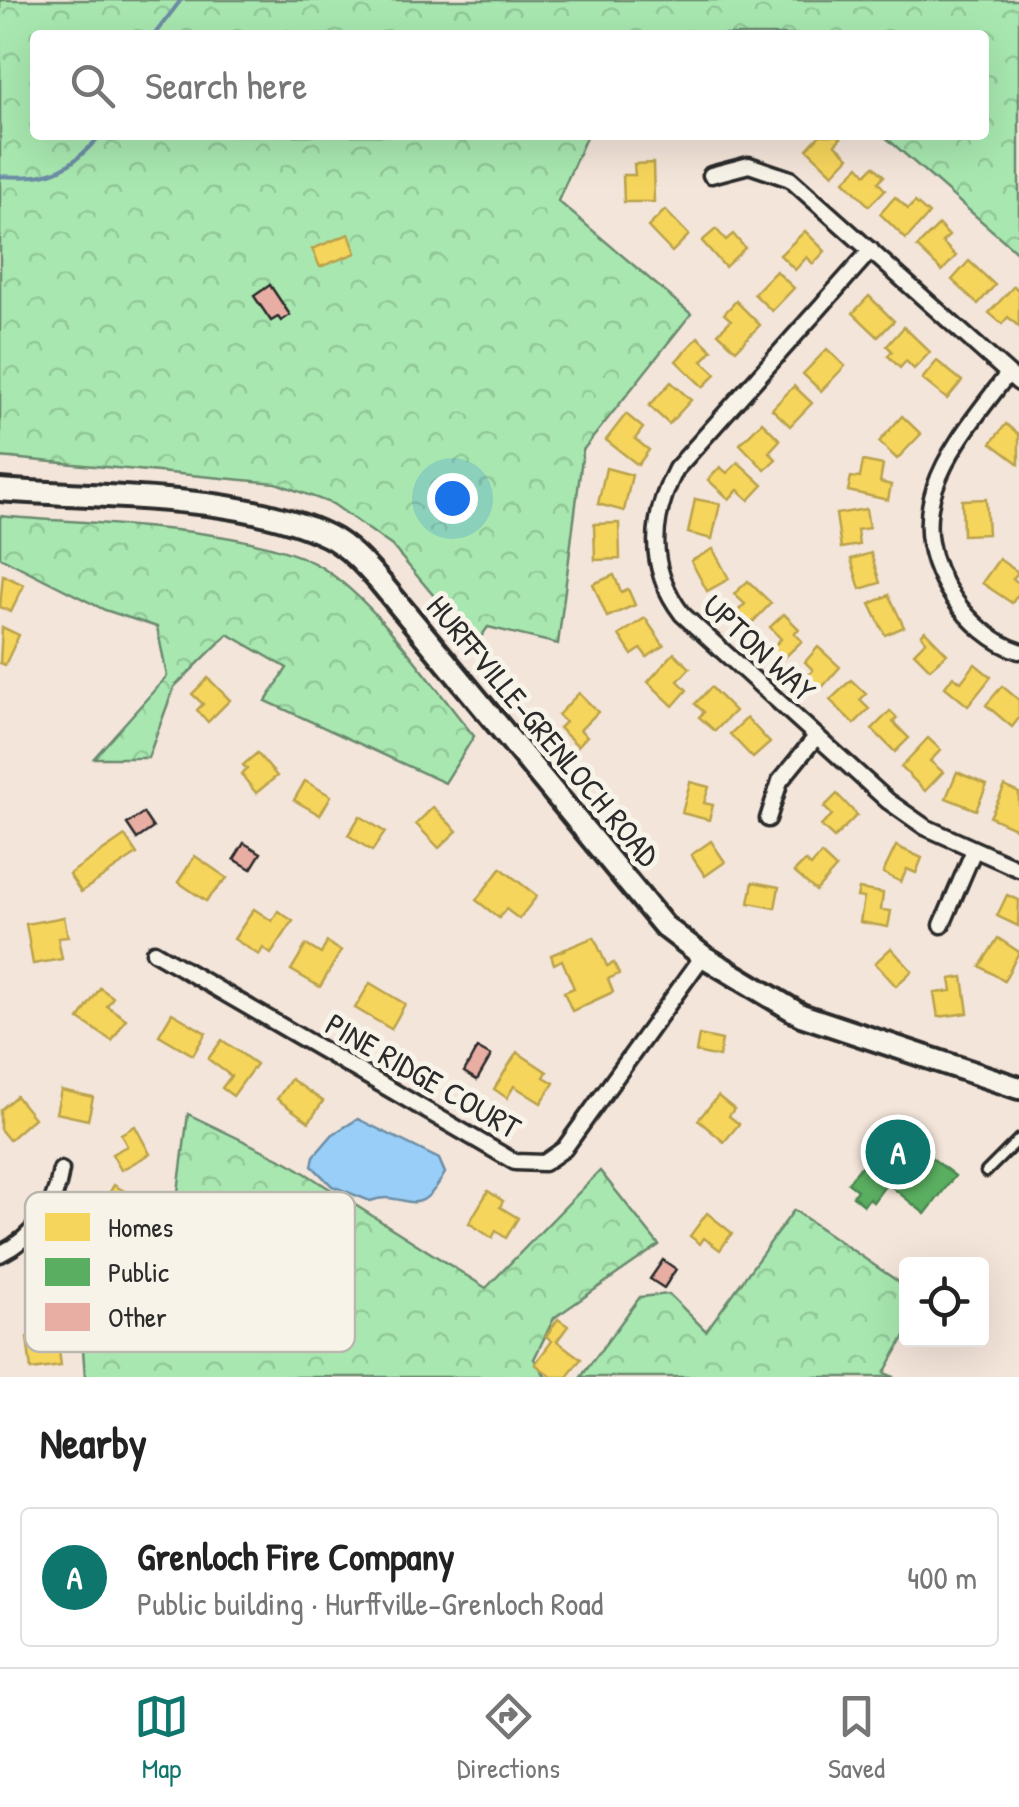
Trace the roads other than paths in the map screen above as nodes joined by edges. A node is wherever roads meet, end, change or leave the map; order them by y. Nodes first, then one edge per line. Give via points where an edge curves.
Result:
1 (711, 174) dead end
2 (870, 250) junction
3 (1013, 379) edge
4 (0, 490) edge
5 (1019, 651) edge
6 (815, 738) junction
7 (768, 819) dead end
8 (974, 850) junction
9 (1019, 869) edge
10 (942, 925) dead end
11 (154, 952) dead end
12 (703, 956) junction
13 (1019, 1088) edge
14 (1019, 1140) edge
15 (61, 1170) dead end
16 (986, 1172) dead end
17 (57, 1192) edge
18 (25, 1236) edge
19 (0, 1254) edge

1 - 2 street via 750,165 778,172
2 - 3 street
2 - 6 street, UPTON WAY via 676,469 656,524 656,560 673,603
3 - 5 street via 944,462 928,527 936,566 959,606
4 - 12 main road, HURFFVILLE-GRENLOCH ROAD via 225,507 330,538 380,582 664,926
6 - 7 street via 780,781
6 - 8 street, UPTON WAY via 906,816
8 - 9 street, UPTON WAY
8 - 10 street
11 - 12 street, PINE RIDGE COURT via 515,1162 544,1163 564,1149
12 - 13 main road, HURFFVILLE-GRENLOCH ROAD via 801,1015
14 - 16 lane
15 - 17 street
18 - 19 street

